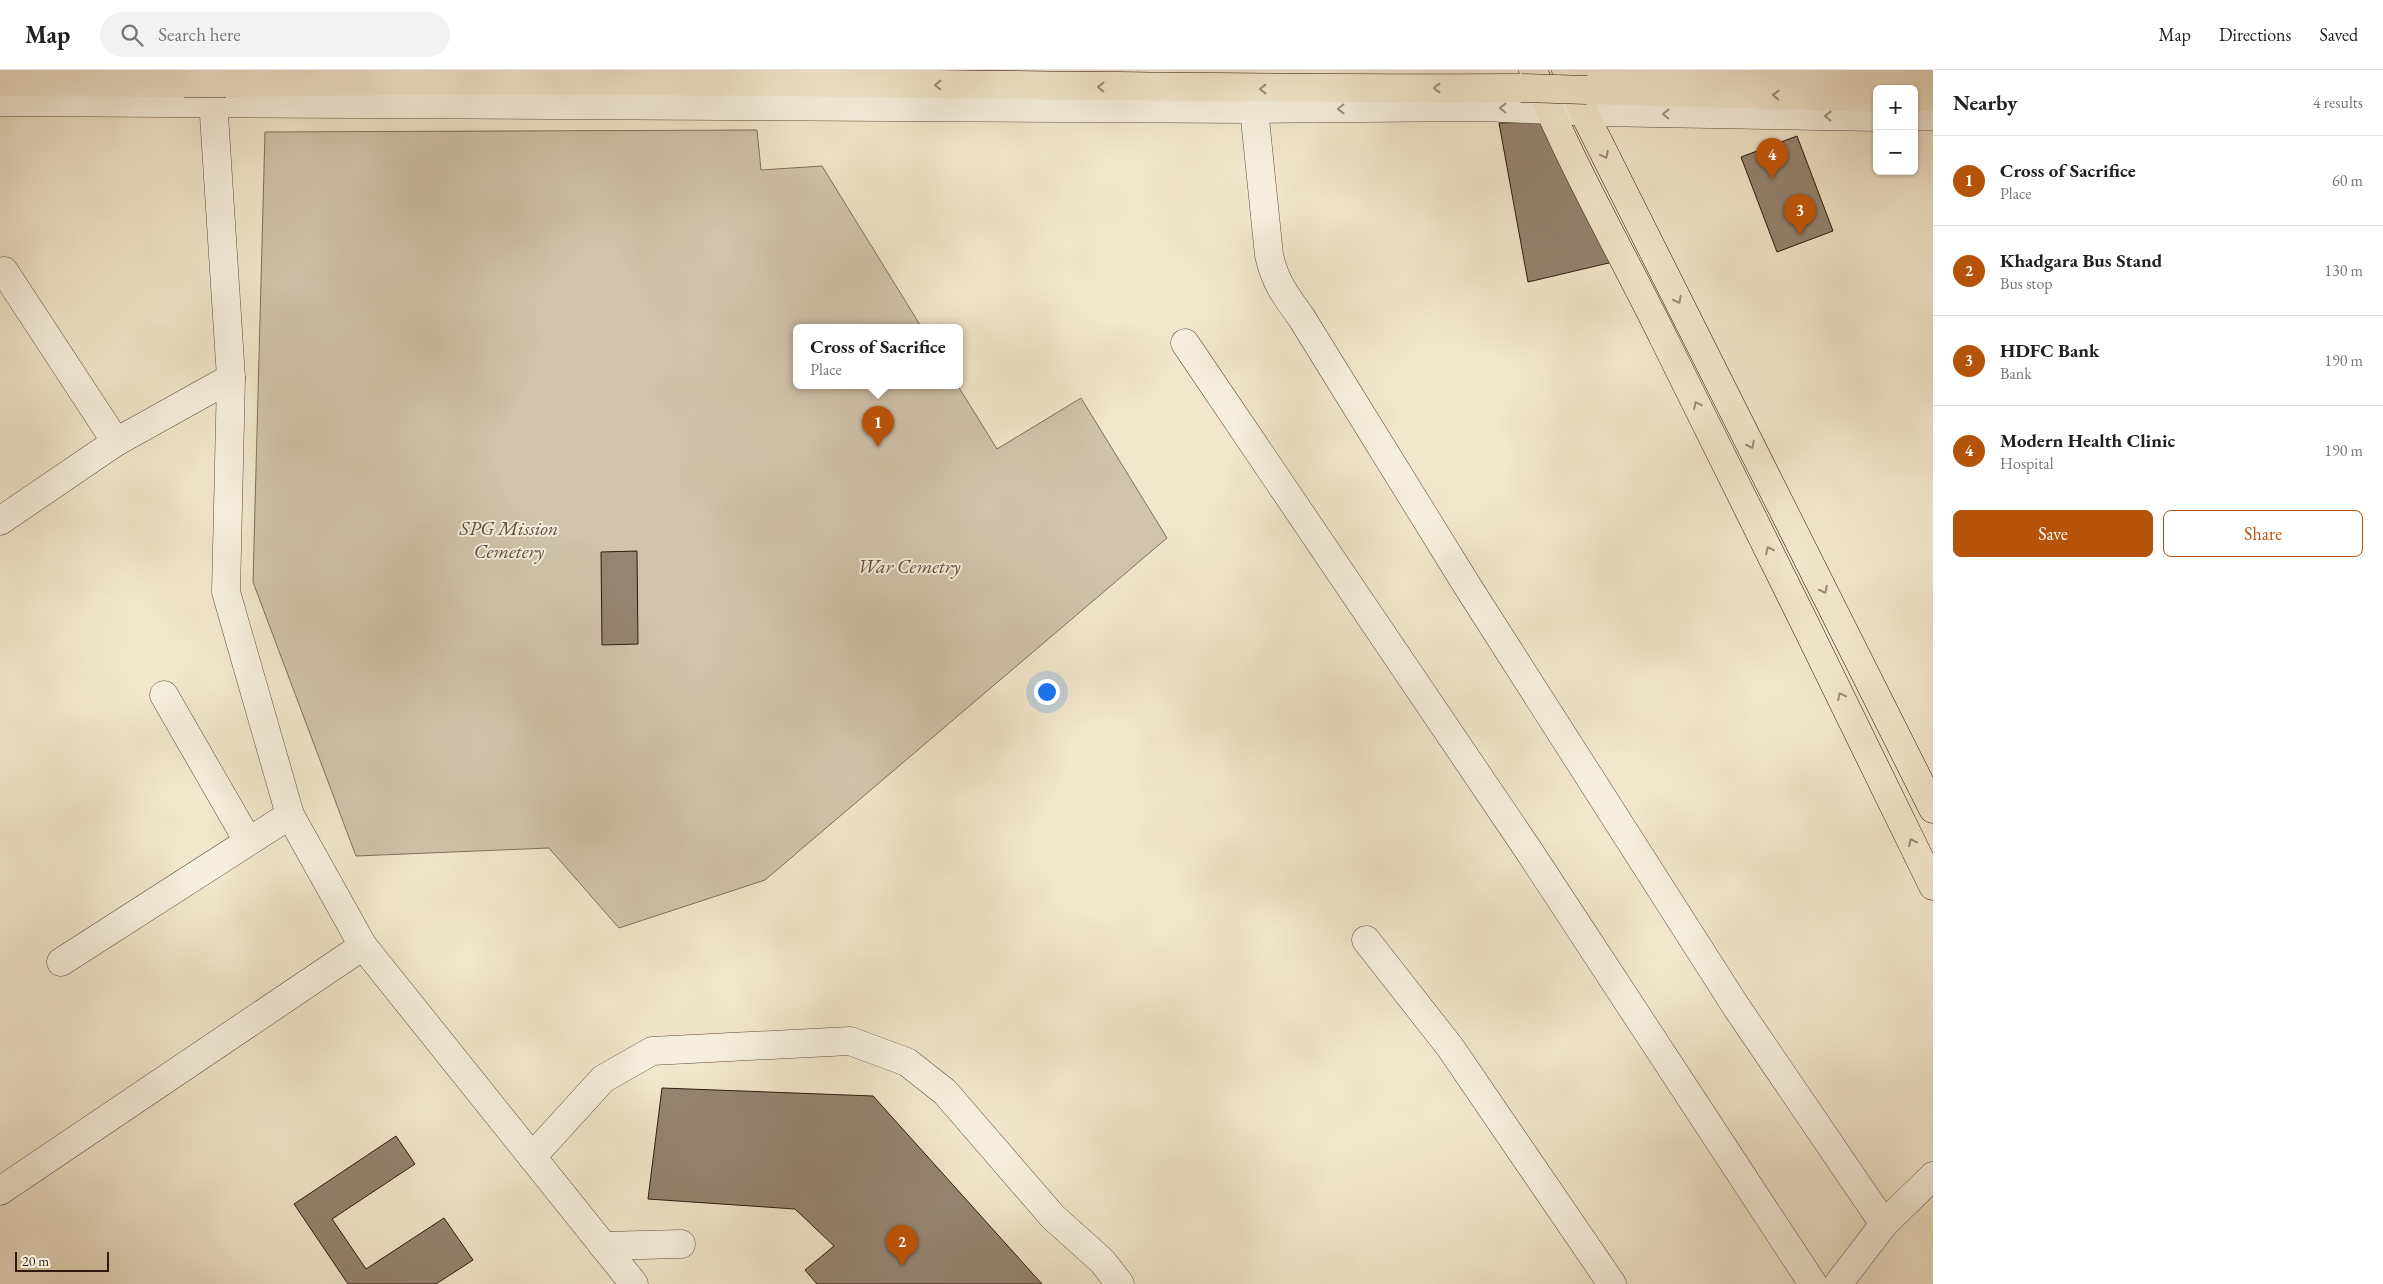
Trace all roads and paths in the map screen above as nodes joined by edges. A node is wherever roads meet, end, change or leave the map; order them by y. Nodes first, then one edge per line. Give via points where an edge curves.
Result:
1 (1566, 70) edge
2 (1526, 76) edge
3 (1933, 76) edge
4 (0, 82) edge
5 (217, 85) edge
6 (1892, 85) edge
7 (1873, 88) edge
8 (1585, 91) edge
9 (1918, 97) edge
10 (1933, 97) edge
11 (0, 102) edge
12 (1548, 109) junction
13 (1254, 110) junction
14 (1918, 116) edge
15 (1933, 116) edge
16 (1873, 117) edge
17 (4, 271) dead end
18 (1185, 343) dead end
19 (231, 378) junction
20 (116, 442) junction
21 (0, 521) edge
22 (164, 695) dead end
23 (1932, 804) edge
24 (290, 815) junction
25 (248, 842) junction
26 (1933, 886) edge
27 (1366, 940) dead end
28 (363, 946) junction
29 (62, 962) dead end
30 (532, 1157) junction
31 (1933, 1176) edge
32 (0, 1191) edge
33 (1884, 1224) junction
34 (681, 1244) dead end
35 (603, 1246) junction
36 (634, 1284) edge
37 (1120, 1284) edge
38 (1612, 1284) edge
39 (1813, 1284) edge
40 (1838, 1284) edge

1 - 8 main road
2 -> 5 main road via 1312,89 407,80
2 - 8 main road, bridge
2 - 12 main road
3 - 6 main road
4 - 5 main road, bridge
5 - 11 street
5 - 13 street
5 - 19 street
7 - 8 main road
8 - 12 street
16 -> 8 street
8 -> 23 main road
9 - 10 main road
12 -> 13 street
26 -> 12 main road
13 - 33 street via 1268,255 1277,283 1732,1000
14 - 15 street
17 - 20 street
18 - 39 street via 1523,843
19 - 20 street
19 - 24 street via 226,592
20 - 21 street
22 - 25 street
24 - 25 street
24 - 28 street
25 - 29 street
27 - 38 street via 1450,1047
28 - 30 street
28 - 32 street
30 - 35 street
30 - 37 street via 603,1078 652,1051 850,1041 907,1062 945,1092 1053,1217 1102,1262
31 - 33 street
33 - 40 street
34 - 35 street
35 - 36 street

